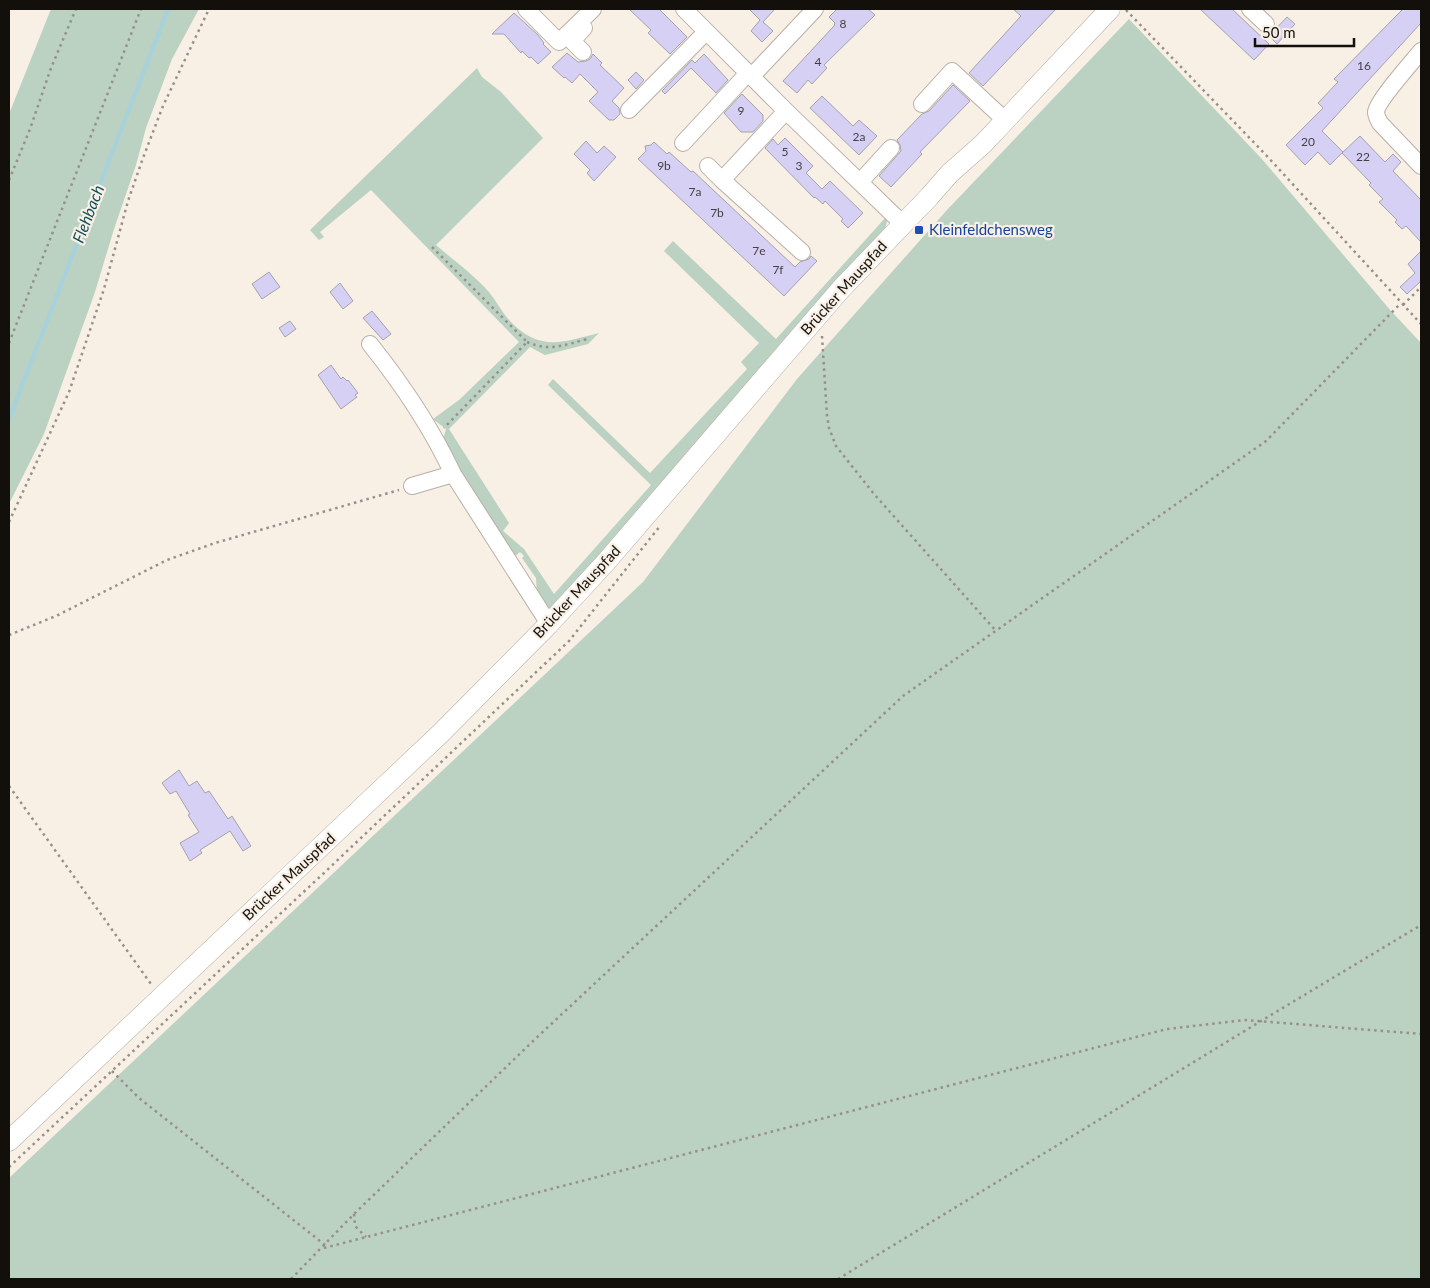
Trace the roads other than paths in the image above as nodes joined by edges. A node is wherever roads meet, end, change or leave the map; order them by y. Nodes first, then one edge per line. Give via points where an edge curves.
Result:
1 (526, 9) edge
2 (593, 9) edge
3 (603, 9) edge
4 (684, 9) edge
5 (815, 9) edge
6 (1110, 9) edge
7 (1250, 9) edge
8 (1266, 24) dead end
9 (706, 32) junction
10 (1421, 51) edge
11 (583, 52) dead end
12 (750, 75) junction
13 (922, 104) dead end
14 (628, 110) dead end
15 (786, 111) junction
16 (1005, 120) junction
17 (683, 143) dead end
18 (891, 148) dead end
19 (708, 166) dead end
20 (1421, 166) edge
21 (722, 180) junction
22 (860, 182) junction
23 (903, 224) junction
24 (802, 252) dead end
25 (370, 344) dead end
26 (452, 474) junction
27 (412, 486) road end
28 (523, 565) dead end
29 (532, 599) junction
30 (549, 624) junction
31 (17, 1146) edge

1 - 2 street via 559,42
3 - 11 street via 572,41
4 - 9 street
5 - 12 street
6 - 16 main road, Brücker Mauspfad
7 - 8 street
9 - 12 street
9 - 14 street
10 - 20 street via 1376,110 1380,123
12 - 15 street
12 - 17 street
13 - 16 street via 952,71
15 - 21 street
15 - 22 street
16 - 23 main road, Brücker Mauspfad
18 - 22 street
19 - 21 street
21 - 24 street
22 - 23 street
23 - 30 main road, Brücker Mauspfad via 810,324
25 - 26 street via 441,448
26 - 27 street
26 - 29 street
28 - 29 street via 533,583
29 - 30 street
30 - 31 main road, Brücker Mauspfad via 441,733 161,997

